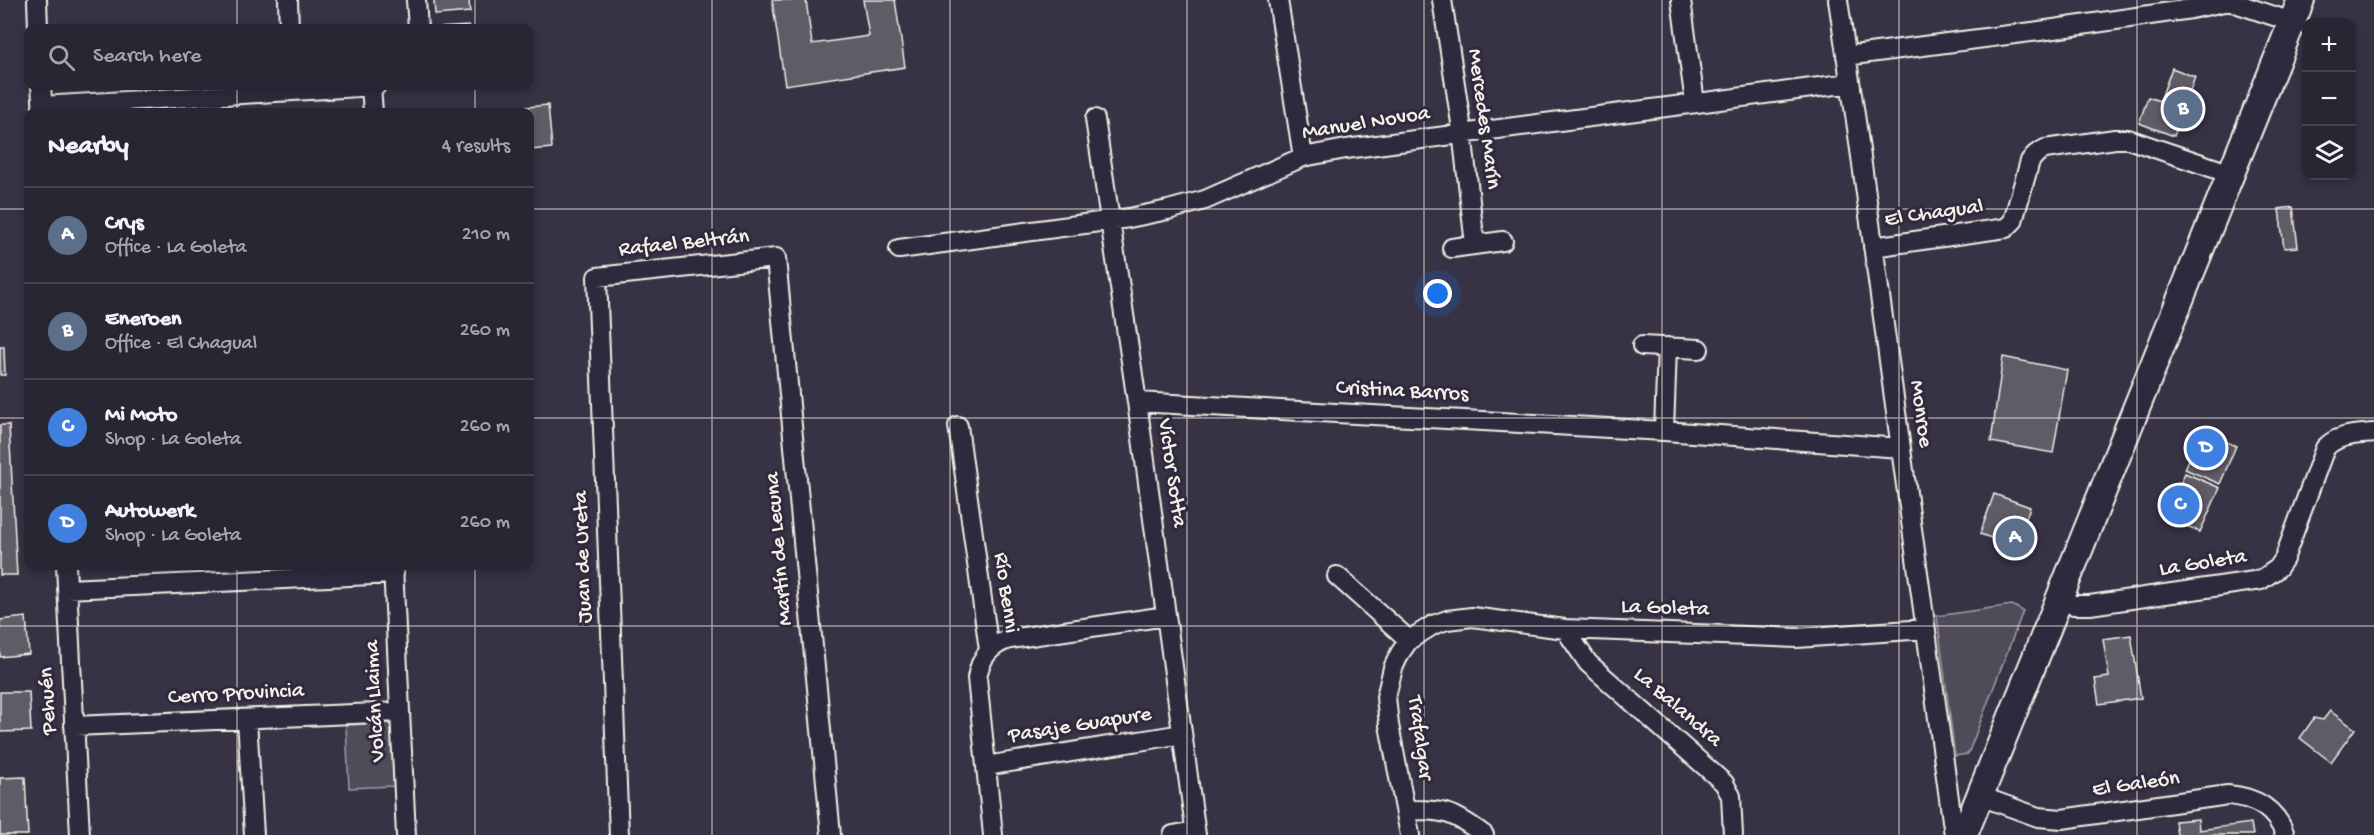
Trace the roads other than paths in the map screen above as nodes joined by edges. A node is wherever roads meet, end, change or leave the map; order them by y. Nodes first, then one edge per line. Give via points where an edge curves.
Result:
1 (37, 0) edge
2 (288, 0) edge
3 (416, 0) edge
4 (1278, 0) edge
5 (1442, 0) edge
6 (1681, 0) edge
7 (1838, 0) edge
8 (2229, 0) edge
9 (2297, 11) edge
10 (38, 24) edge
11 (289, 24) edge
12 (418, 24) edge
13 (1846, 56) junction
14 (1850, 83) junction
15 (41, 90) edge
16 (268, 90) edge
17 (371, 90) edge
18 (1695, 103) junction
19 (42, 108) edge
20 (54, 108) edge
21 (373, 108) edge
22 (1095, 119) dead end
23 (1462, 133) junction
24 (1303, 157) junction
25 (2231, 174) junction
26 (1110, 219) junction
27 (1503, 241) dead end
28 (1475, 245) junction
29 (1873, 247) junction
30 (1452, 248) dead end
31 (899, 249) dead end
32 (776, 258) joint
33 (597, 277) joint
34 (1642, 346) dead end
35 (1667, 348) junction
36 (1699, 349) dead end
37 (1137, 402) junction
38 (958, 426) dead end
39 (1664, 431) junction
40 (2374, 433) edge
41 (1901, 448) junction
42 (66, 570) edge
43 (394, 570) edge
44 (1337, 576) dead end
45 (67, 589) junction
46 (2058, 601) junction
47 (1166, 616) junction
48 (1565, 629) junction
49 (1924, 629) junction
50 (1409, 640) junction
51 (989, 650) junction
52 (400, 712) junction
53 (247, 718) junction
54 (74, 726) junction
55 (1182, 734) junction
56 (986, 766) junction
57 (1980, 796) junction
58 (1406, 810) junction
59 (1196, 833) edge
60 (80, 835) edge
61 (254, 835) edge
62 (406, 835) edge
63 (619, 835) edge
64 (831, 835) edge
65 (993, 835) edge
66 (1173, 835) edge
67 (1410, 835) edge
68 (1484, 835) edge
69 (1733, 835) edge
70 (1954, 835) edge
71 (1964, 835) edge
72 (2285, 835) edge

1 - 10 street
2 - 11 street
3 - 12 street
4 - 24 street
5 - 23 street, Mercedes Marín
6 - 18 street
7 - 13 street, Monroe
8 - 9 street
8 - 13 street via 2191,9
9 - 25 main road
13 - 14 street, Monroe
14 - 18 street, Manuel Novoa
14 - 29 street, Monroe
15 - 19 street
16 - 20 street
17 - 21 street
18 - 23 street, Manuel Novoa
22 - 26 street, Víctor Sotta
23 - 24 street, Manuel Novoa
23 - 28 street, Mercedes Marín
24 - 26 street, Manuel Novoa via 1205,200
25 - 29 street, El Chagual via 2128,139 2045,149 2030,161 2013,221 2006,228
25 - 46 main road
26 - 31 street, Manuel Novoa
26 - 37 street, Víctor Sotta
27 - 28 street
28 - 30 street
29 - 41 street, Monroe
32 - 33 street, Rafael Beltrán
32 - 64 street, Martín de Lecuna
33 - 63 street, Juan de Ureta
34 - 35 street
35 - 36 street
35 - 39 street
37 - 39 street, Cristina Barros
37 - 47 street, Víctor Sotta
38 - 51 street, Río Benni
39 - 41 street, Cristina Barros
40 - 46 street, La Goleta via 2341,437 2325,448 2284,559 2261,580 2090,605
41 - 49 street, Monroe
42 - 45 street, Pehuén
43 - 45 street
43 - 52 street, Volcán Llaima
44 - 50 street
45 - 54 street, Pehuén
46 - 57 main road
47 - 51 street via 1010,639
47 - 55 street, Víctor Sotta
48 - 49 street, La Goleta via 1797,638
48 - 50 street, La Goleta via 1460,618 1433,625
48 - 69 street, La Balandra via 1588,663 1724,783 1731,796
49 - 70 street, Monroe
50 - 58 street, Trafalgar via 1393,668 1386,697
51 - 56 street, Río Benni via 977,678
52 - 53 street, Cerro Provincia
52 - 62 street, Volcán Llaima
53 - 54 street, Cerro Provincia
53 - 61 street
54 - 60 street, Pehuén
55 - 56 street, Pasaje Guapure
55 - 59 street, Víctor Sotta
56 - 65 street, Río Benni
57 - 71 main road
57 - 72 street, El Galeón via 2038,817 2062,819 2240,796 2272,812
58 - 67 street, Trafalgar
58 - 68 street via 1434,809 1460,817
59 - 66 street

